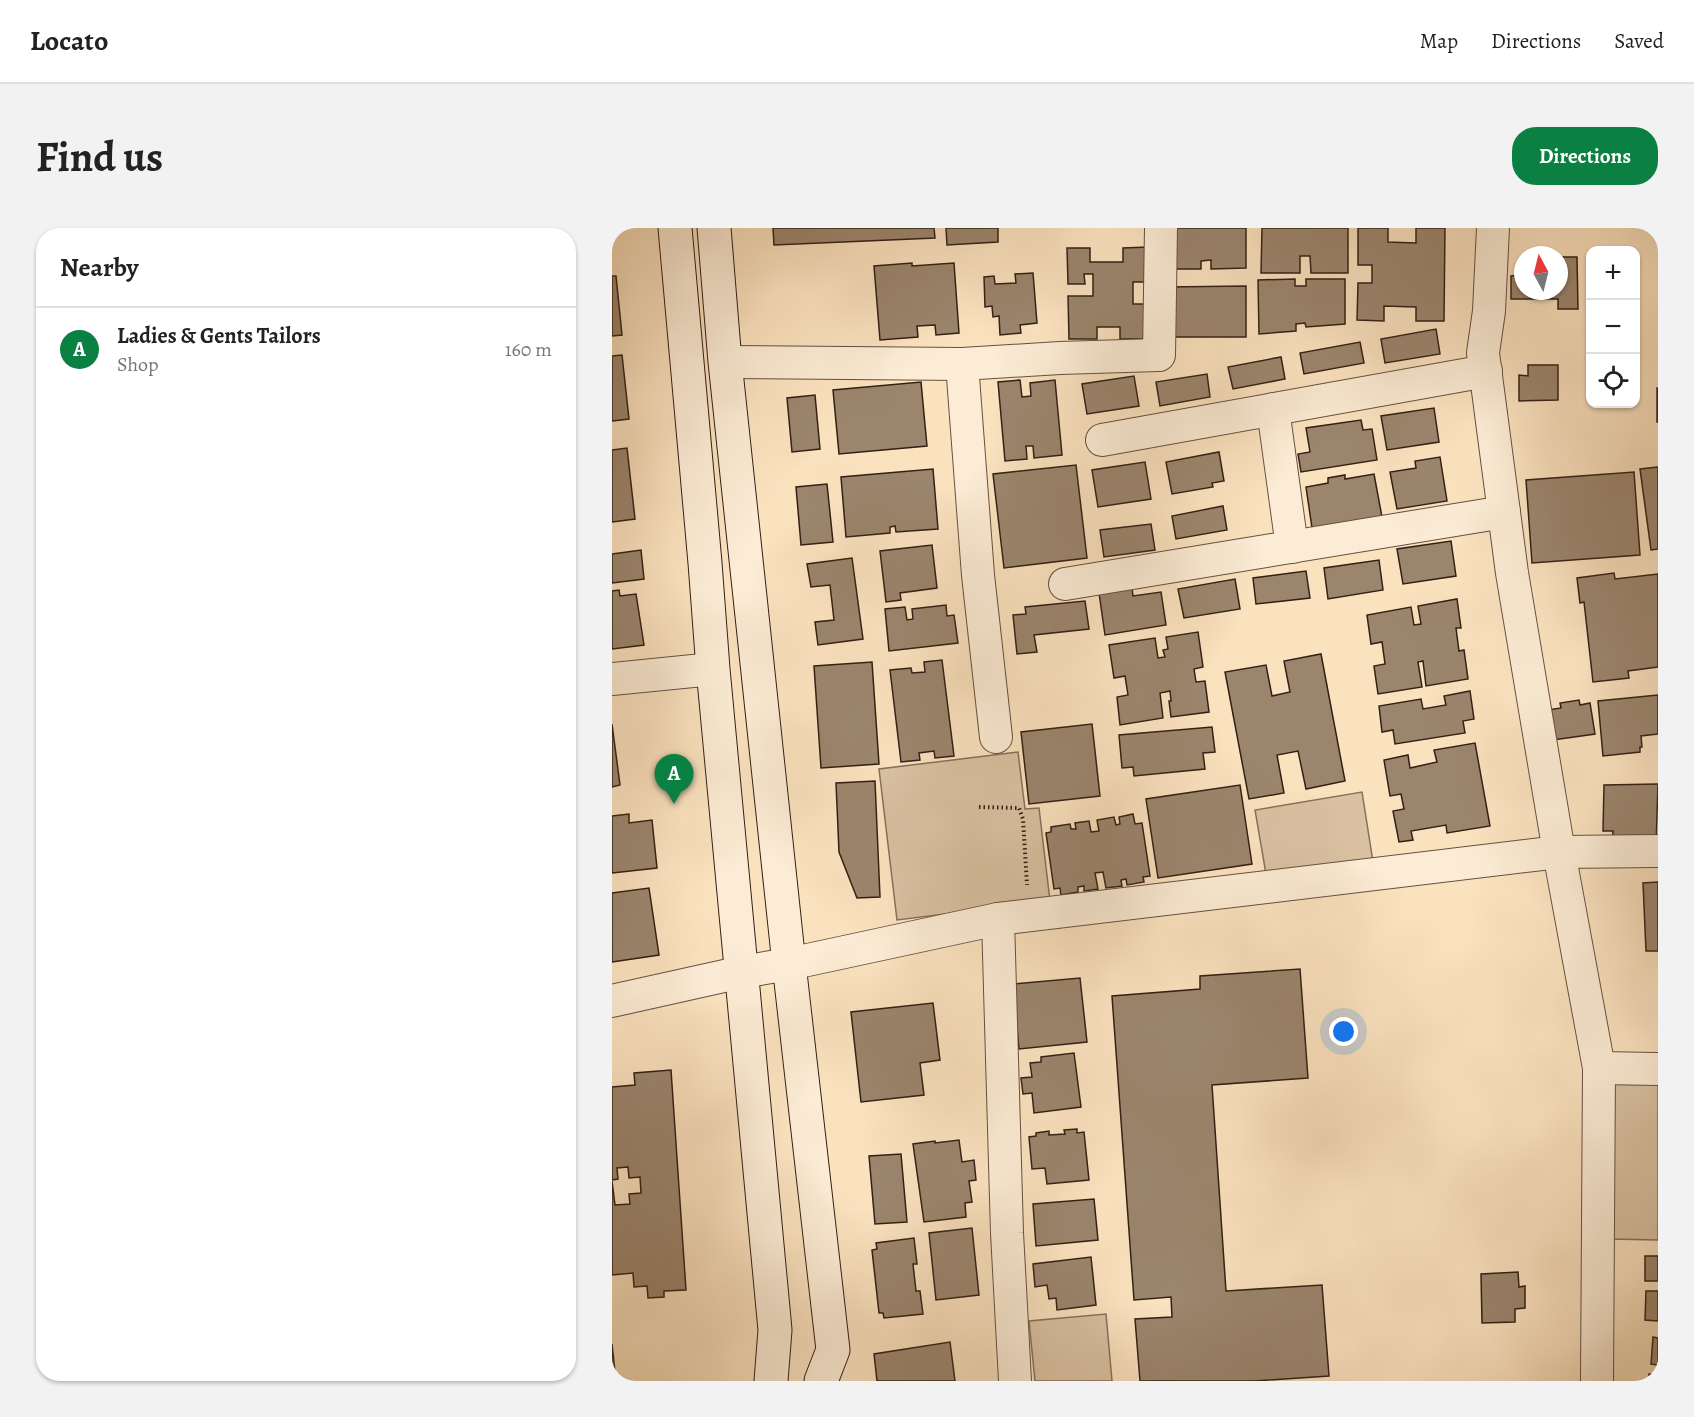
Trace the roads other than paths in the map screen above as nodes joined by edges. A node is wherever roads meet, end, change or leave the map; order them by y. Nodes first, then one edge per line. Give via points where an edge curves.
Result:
1 (675, 228) edge
2 (714, 228) edge
3 (1161, 228) edge
4 (1493, 228) edge
5 (725, 362) junction
6 (962, 364) junction
7 (1486, 371) junction
8 (1273, 409) junction
9 (1102, 440) dead end
10 (1504, 512) junction
11 (1292, 547) junction
12 (1065, 584) dead end
13 (713, 669) junction
14 (612, 679) edge
15 (996, 737) dead end
16 (1658, 851) edge
17 (1559, 852) junction
18 (998, 919) junction
19 (789, 964) junction
20 (742, 972) junction
21 (612, 1001) edge
22 (1599, 1068) junction
23 (1658, 1069) edge
24 (771, 1381) edge
25 (821, 1381) edge
26 (1015, 1381) edge
27 (1597, 1381) edge

1 - 13 street
2 - 5 street
3 - 6 street via 1159,355
4 - 7 street via 1483,353
5 - 6 street
5 - 19 street
6 - 15 street via 978,575
7 - 8 street
7 - 10 street
8 - 9 street
8 - 11 street
10 - 11 street
10 - 17 street
11 - 12 street
13 - 14 street
13 - 20 street
16 - 17 street
17 - 18 street
17 - 22 street
18 - 19 street
18 - 26 street
19 - 20 street
19 - 25 street via 833,1350
20 - 21 street
20 - 24 street via 775,1330
22 - 23 street
22 - 27 street

